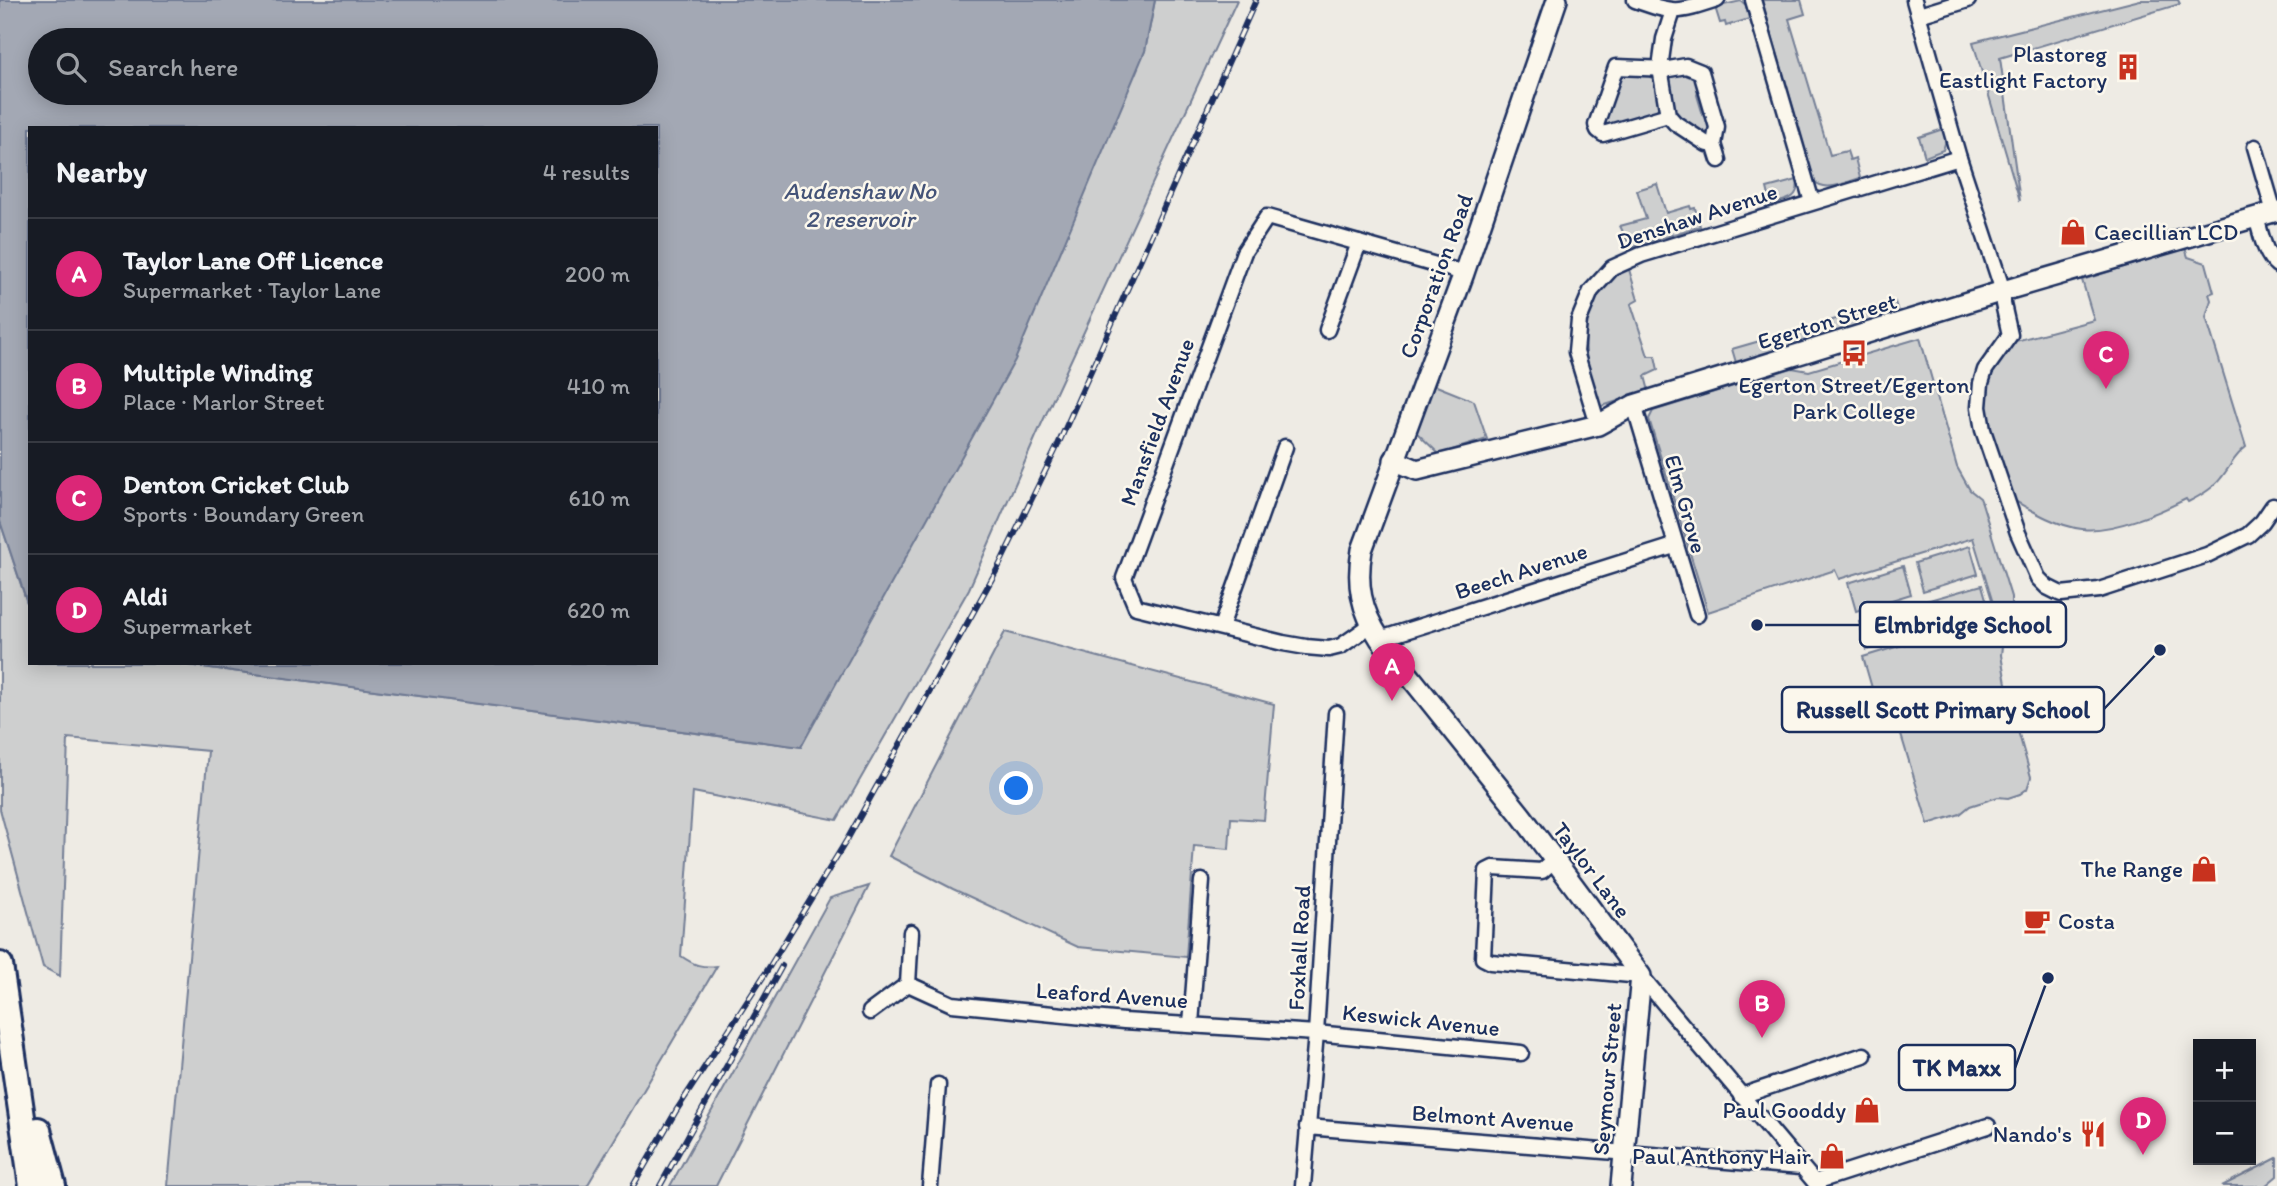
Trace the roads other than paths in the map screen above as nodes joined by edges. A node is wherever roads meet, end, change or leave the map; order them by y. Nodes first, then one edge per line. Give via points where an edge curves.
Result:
1 (1557, 0) edge
2 (1635, 0) edge
3 (1717, 0) edge
4 (1753, 0) edge
5 (1914, 0) edge
6 (1968, 0) edge
7 (1673, 11) junction
8 (1919, 15) junction
9 (1660, 68) junction
10 (1668, 115) junction
11 (1714, 144) junction
12 (2255, 147) dead end
13 (1959, 158) junction
14 (1719, 160) dead end
15 (1812, 202) junction
16 (2269, 213) edge
17 (1359, 243) junction
18 (2277, 265) edge
19 (1464, 273) junction
20 (2003, 291) junction
21 (1327, 330) dead end
22 (1634, 405) junction
23 (1598, 425) junction
24 (1285, 447) dead end
25 (1394, 460) junction
26 (2273, 506) dead end
27 (1674, 546) junction
28 (1359, 568) joint
29 (1697, 615) dead end
30 (1221, 627) junction
31 (1376, 632) junction
32 (1336, 713) dead end
33 (1553, 861) junction
34 (1202, 881) dead end
35 (911, 932) dead end
36 (0, 965) edge
37 (1641, 976) junction
38 (908, 984) junction
39 (5, 997) junction
40 (870, 1012) dead end
41 (1191, 1024) junction
42 (1316, 1032) junction
43 (1521, 1053) dead end
44 (1864, 1055) dead end
45 (938, 1085) dead end
46 (1741, 1096) junction
47 (1988, 1126) dead end
48 (1307, 1127) junction
49 (1624, 1151) junction
50 (1801, 1167) junction
51 (31, 1178) edge
52 (1816, 1184) edge
53 (53, 1186) edge
54 (930, 1186) edge
55 (1303, 1186) edge
56 (1621, 1186) edge

1 - 19 street, Corporation Road
2 - 7 street
3 - 7 street
4 - 15 street
5 - 8 street
6 - 8 street
7 - 9 street
8 - 13 street
9 - 10 street
9 - 10 street via 1616,67 1596,125 1603,134
9 - 11 street via 1686,66 1701,72 1717,127
10 - 11 street via 1707,144
11 - 14 street
12 - 16 street
13 - 15 street, Denshaw Avenue
13 - 20 street
15 - 23 street, Denshaw Avenue via 1641,255 1609,271 1591,291 1583,310 1576,352
16 - 18 street via 2265,248
16 - 20 street, Egerton Street
17 - 19 street, Mansfield Avenue
17 - 21 street
17 - 30 street, Mansfield Avenue via 1267,217 1244,252 1124,578 1136,607
19 - 25 street, Corporation Road
20 - 22 street, Egerton Street
20 - 26 street via 2010,335 1984,370 1979,407 2018,533 2038,578 2047,587 2061,594 2099,590 2207,555 2248,535
22 - 23 street, Egerton Street
22 - 27 street, Elm Grove
23 - 25 street, Egerton Street via 1417,470
24 - 30 street
25 - 28 street, Corporation Road
27 - 29 street, Elm Grove
27 - 31 street, Beech Avenue
28 - 31 street, Taylor Lane via 1360,594
30 - 31 street, Mansfield Avenue via 1329,649
31 - 33 street, Taylor Lane
32 - 42 street, Foxhall Road
33 - 37 street, Taylor Lane
33 - 37 street via 1542,871 1487,871 1483,958
34 - 41 street
35 - 38 street
36 - 39 highway
37 - 46 street, Taylor Lane
37 - 49 street, Seymour Street
38 - 40 street
38 - 41 street, Leaford Avenue via 952,1004
39 - 51 highway
39 - 53 highway
41 - 42 street, Leaford Avenue
42 - 43 street, Keswick Avenue
42 - 48 street, Foxhall Road
44 - 46 street
45 - 54 street
46 - 50 street, Taylor Lane
47 - 52 street
48 - 49 street, Belmont Avenue
48 - 55 street, Foxhall Road
49 - 50 street, Belmont Avenue
49 - 56 street, Seymour Street
50 - 52 street, Taylor Lane

